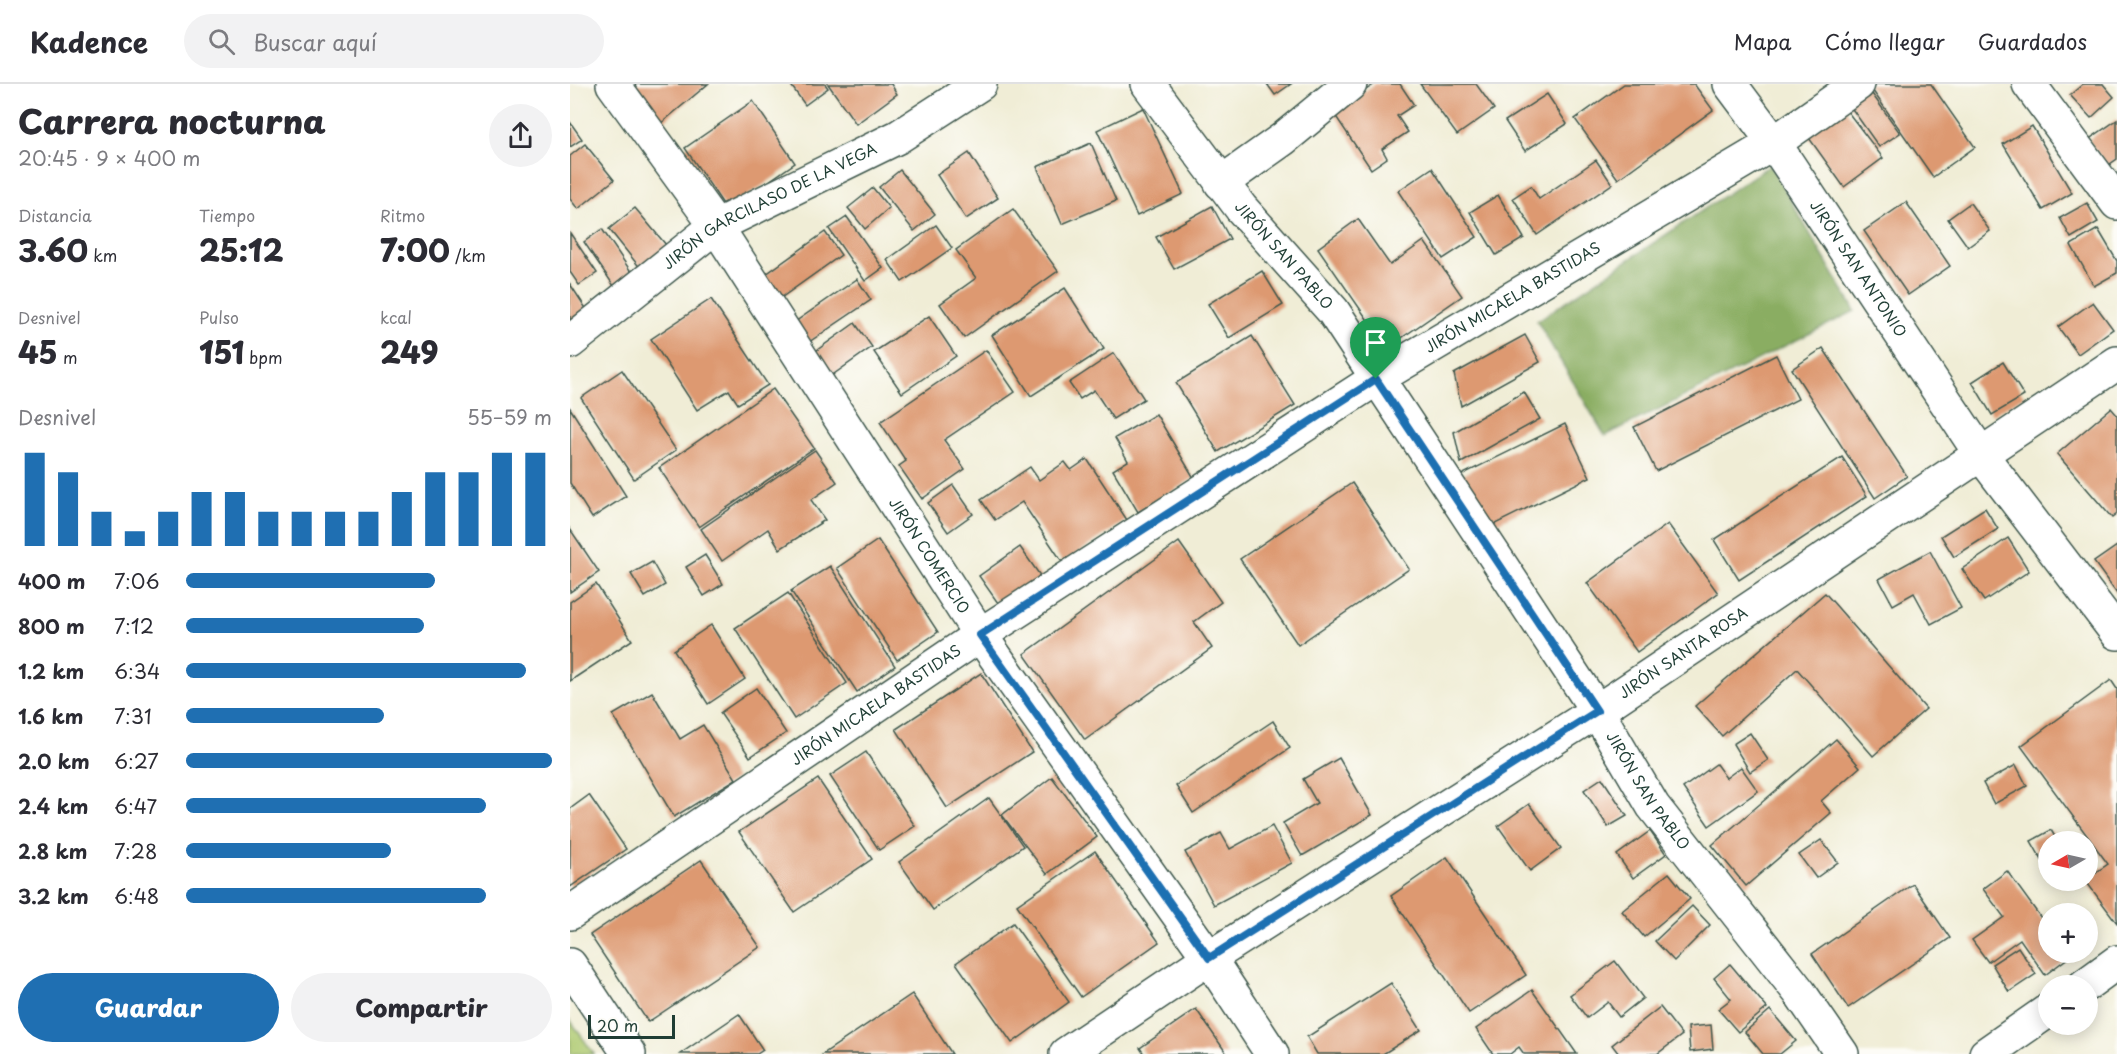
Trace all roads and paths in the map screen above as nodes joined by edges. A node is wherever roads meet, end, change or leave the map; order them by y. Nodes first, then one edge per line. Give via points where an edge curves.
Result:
1 (613, 84) edge
2 (980, 84) edge
3 (1148, 84) edge
4 (1350, 84) edge
5 (1730, 84) edge
6 (1858, 84) edge
7 (2029, 84) edge
8 (1774, 142) junction
9 (1221, 183) junction
10 (2117, 202) edge
11 (716, 226) junction
12 (570, 342) edge
13 (2117, 363) edge
14 (1376, 379) junction
15 (1982, 456) junction
16 (2117, 633) edge
17 (980, 635) junction
18 (1597, 711) junction
19 (570, 913) edge
20 (1209, 958) junction
21 (2117, 962) edge
22 (570, 965) edge
23 (2098, 976) edge
24 (2038, 1018) edge
25 (628, 1054) edge
26 (1066, 1054) edge
27 (1272, 1054) edge
28 (1842, 1054) edge
29 (1986, 1054) edge

1 - 11 street, JIRÓN COMERCIO
2 - 11 street, JIRÓN GARCILASO DE LA VEGA via 898,137
3 - 9 street, JIRÓN SAN PABLO
4 - 9 street
5 - 8 street, JIRÓN SAN ANTONIO
6 - 8 street, JIRÓN MICAELA BASTIDAS
7 - 10 street
8 - 14 street, JIRÓN MICAELA BASTIDAS
8 - 15 street, JIRÓN SAN ANTONIO
9 - 14 street, JIRÓN SAN PABLO via 1333,311
11 - 12 street, JIRÓN GARCILASO DE LA VEGA
11 - 17 street, JIRÓN COMERCIO
13 - 15 street, JIRÓN SANTA ROSA
14 - 17 street, JIRÓN MICAELA BASTIDAS
14 - 18 street, JIRÓN SAN PABLO
15 - 16 street, JIRÓN SAN ANTONIO
15 - 18 street, JIRÓN SANTA ROSA
17 - 19 street, JIRÓN MICAELA BASTIDAS
17 - 20 street, JIRÓN COMERCIO
18 - 20 street, JIRÓN SANTA ROSA
18 - 28 street, JIRÓN SAN PABLO via 1653,806 1800,993
20 - 26 street, JIRÓN SANTA ROSA
20 - 27 street, JIRÓN COMERCIO
21 - 23 street
22 - 25 street
24 - 29 street

